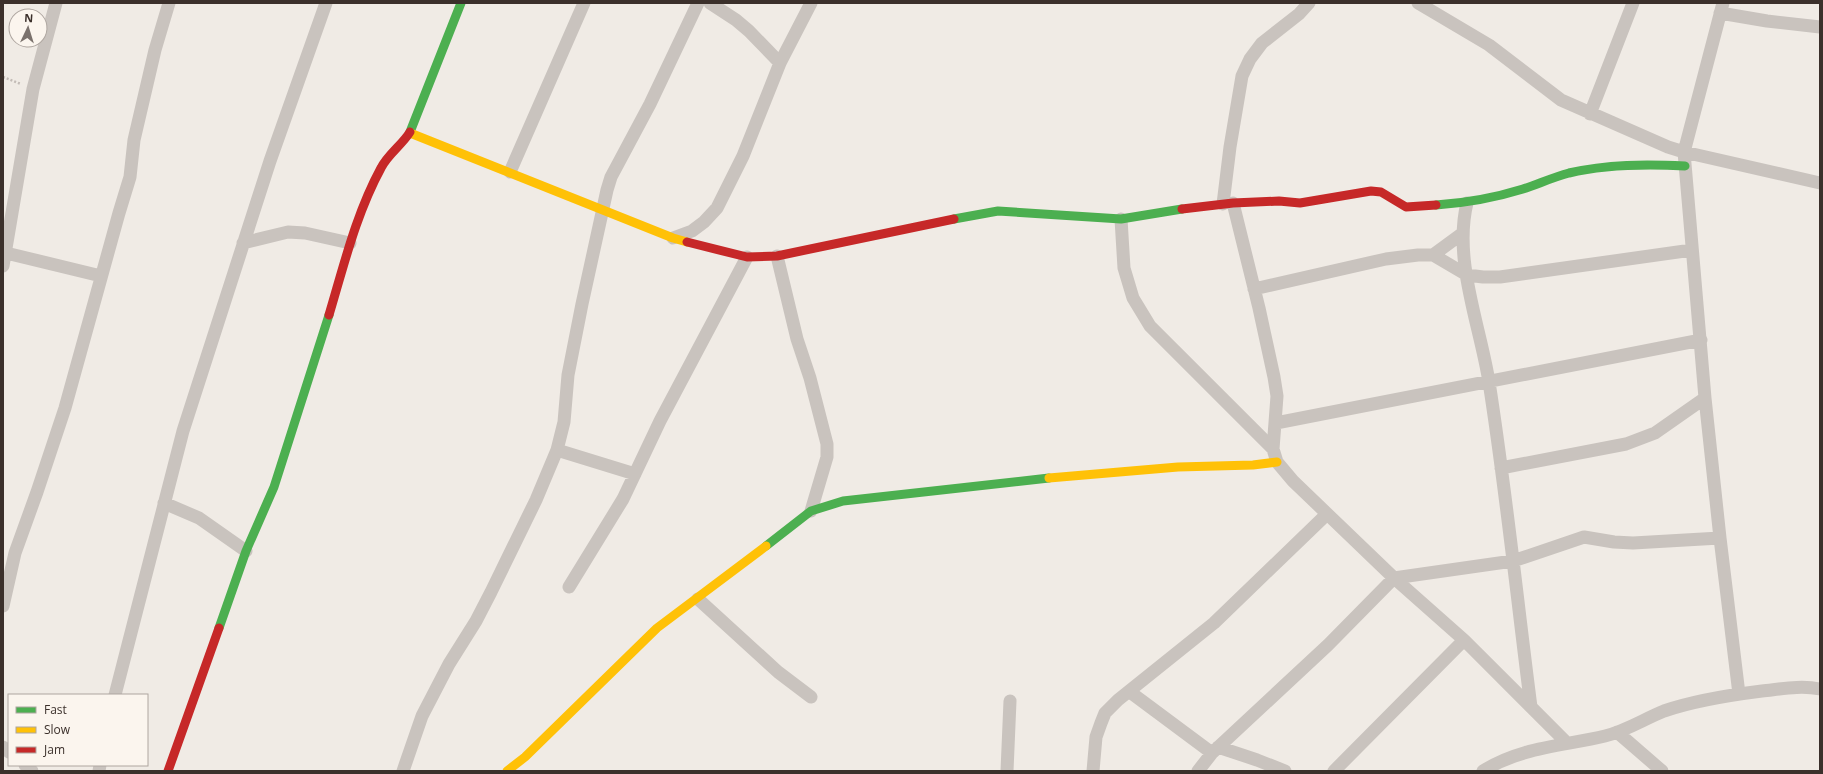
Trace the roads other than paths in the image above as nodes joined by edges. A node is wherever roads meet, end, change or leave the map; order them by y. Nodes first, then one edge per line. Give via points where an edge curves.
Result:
1 (56, 3) edge
2 (169, 3) edge
3 (326, 3) edge
4 (461, 3) edge
5 (584, 3) edge
6 (698, 3) edge
7 (710, 3) edge
8 (811, 3) edge
9 (1309, 3) edge
10 (1418, 3) edge
11 (1633, 3) edge
12 (1721, 8) edge
13 (1820, 28) edge
14 (780, 63) junction
15 (1590, 114) junction
16 (410, 133) junction
17 (1684, 152) junction
18 (1684, 166) junction
19 (510, 172) junction
20 (1820, 183) edge
21 (1467, 203) junction
22 (1228, 204) junction
23 (602, 210) junction
24 (1121, 219) junction
25 (1463, 232) junction
26 (673, 238) junction
27 (243, 243) junction
28 (350, 243) junction
29 (1692, 250) junction
30 (6, 253) junction
31 (1433, 255) junction
32 (778, 256) junction
33 (747, 257) junction
34 (3, 266) edge
35 (1467, 275) junction
36 (102, 276) junction
37 (1254, 289) junction
38 (1701, 340) junction
39 (1489, 381) junction
40 (1705, 398) junction
41 (1276, 423) junction
42 (1273, 448) junction
43 (557, 450) junction
44 (1277, 462) junction
45 (1501, 468) junction
46 (635, 474) junction
47 (164, 503) junction
48 (811, 511) junction
49 (1327, 514) junction
50 (1720, 538) junction
51 (246, 551) junction
52 (1512, 561) junction
53 (1394, 578) junction
54 (569, 587) dead end
55 (698, 599) junction
56 (3, 606) edge
57 (1464, 640) junction
58 (1820, 680) edge
59 (1793, 687) junction
60 (1820, 689) edge
61 (1130, 692) junction
62 (115, 694) edge
63 (1739, 694) junction
64 (810, 697) dead end
65 (1010, 701) dead end
66 (1531, 707) junction
67 (1617, 732) junction
68 (1567, 743) junction
69 (1215, 750) junction
70 (168, 771) edge
71 (403, 771) edge
72 (507, 771) edge
73 (1007, 771) edge
74 (1092, 771) edge
75 (1198, 771) edge
76 (1285, 771) edge
77 (1334, 771) edge
78 (1483, 771) edge
79 (1662, 771) edge

1 - 30 street via 33,89
2 - 36 street via 134,140 130,177
3 - 27 street
4 - 16 street
5 - 19 street
6 - 23 street via 650,104 611,177
7 - 14 street via 745,27
8 - 14 street
9 - 22 street via 1262,43 1242,76 1230,147
10 - 15 street via 1490,45 1561,100
11 - 15 street
12 - 13 street via 1767,21
12 - 17 street
14 - 26 street via 743,156 717,208 692,231
15 - 17 street
16 - 19 street
16 - 28 street via 382,166
17 - 18 street
17 - 20 street
18 - 21 street via 1653,164 1576,171 1522,189
18 - 29 street
19 - 23 street
21 - 22 street via 1406,207 1381,192 1371,191 1300,203 1279,201
21 - 25 street
22 - 24 street
22 - 37 street
23 - 26 street
23 - 43 street via 568,374 564,422
24 - 32 street via 998,211
24 - 42 street via 1124,268 1133,298 1150,326
25 - 31 street
25 - 35 street
26 - 33 street
27 - 28 street via 288,232
27 - 47 street via 183,431
28 - 51 street via 291,438 274,487
29 - 35 street via 1500,277
29 - 38 street
30 - 34 street
30 - 36 street
31 - 35 street
31 - 37 street via 1386,259
32 - 33 street
32 - 48 street via 797,339 827,444 827,457
33 - 46 street via 660,421
35 - 39 street
36 - 56 street via 65,408 15,553
37 - 41 street via 1274,377 1277,396
38 - 39 street
38 - 40 street
39 - 41 street
39 - 45 street
40 - 45 street via 1656,433 1626,444
40 - 50 street
41 - 42 street
42 - 44 street
43 - 46 street
43 - 71 street via 491,592 448,664 422,716
44 - 48 street via 1253,466 1178,468 1070,476 843,502
44 - 49 street
45 - 52 street
46 - 54 street via 623,499
47 - 51 street via 199,518
47 - 62 street
48 - 55 street
49 - 53 street
49 - 61 street via 1214,623
50 - 52 street via 1633,543 1584,536
50 - 63 street
51 - 70 street
52 - 53 street
52 - 66 street
53 - 57 street
53 - 69 street via 1322,651
55 - 64 street via 778,672
55 - 72 street via 657,628 531,751
57 - 66 street
57 - 77 street
58 - 59 street
59 - 60 street
59 - 63 street
61 - 69 street
61 - 74 street via 1105,714 1096,737
63 - 67 street via 1666,711
65 - 73 street
66 - 68 street
67 - 68 street
67 - 79 street
68 - 78 street via 1515,755
69 - 75 street
69 - 76 street via 1257,760

